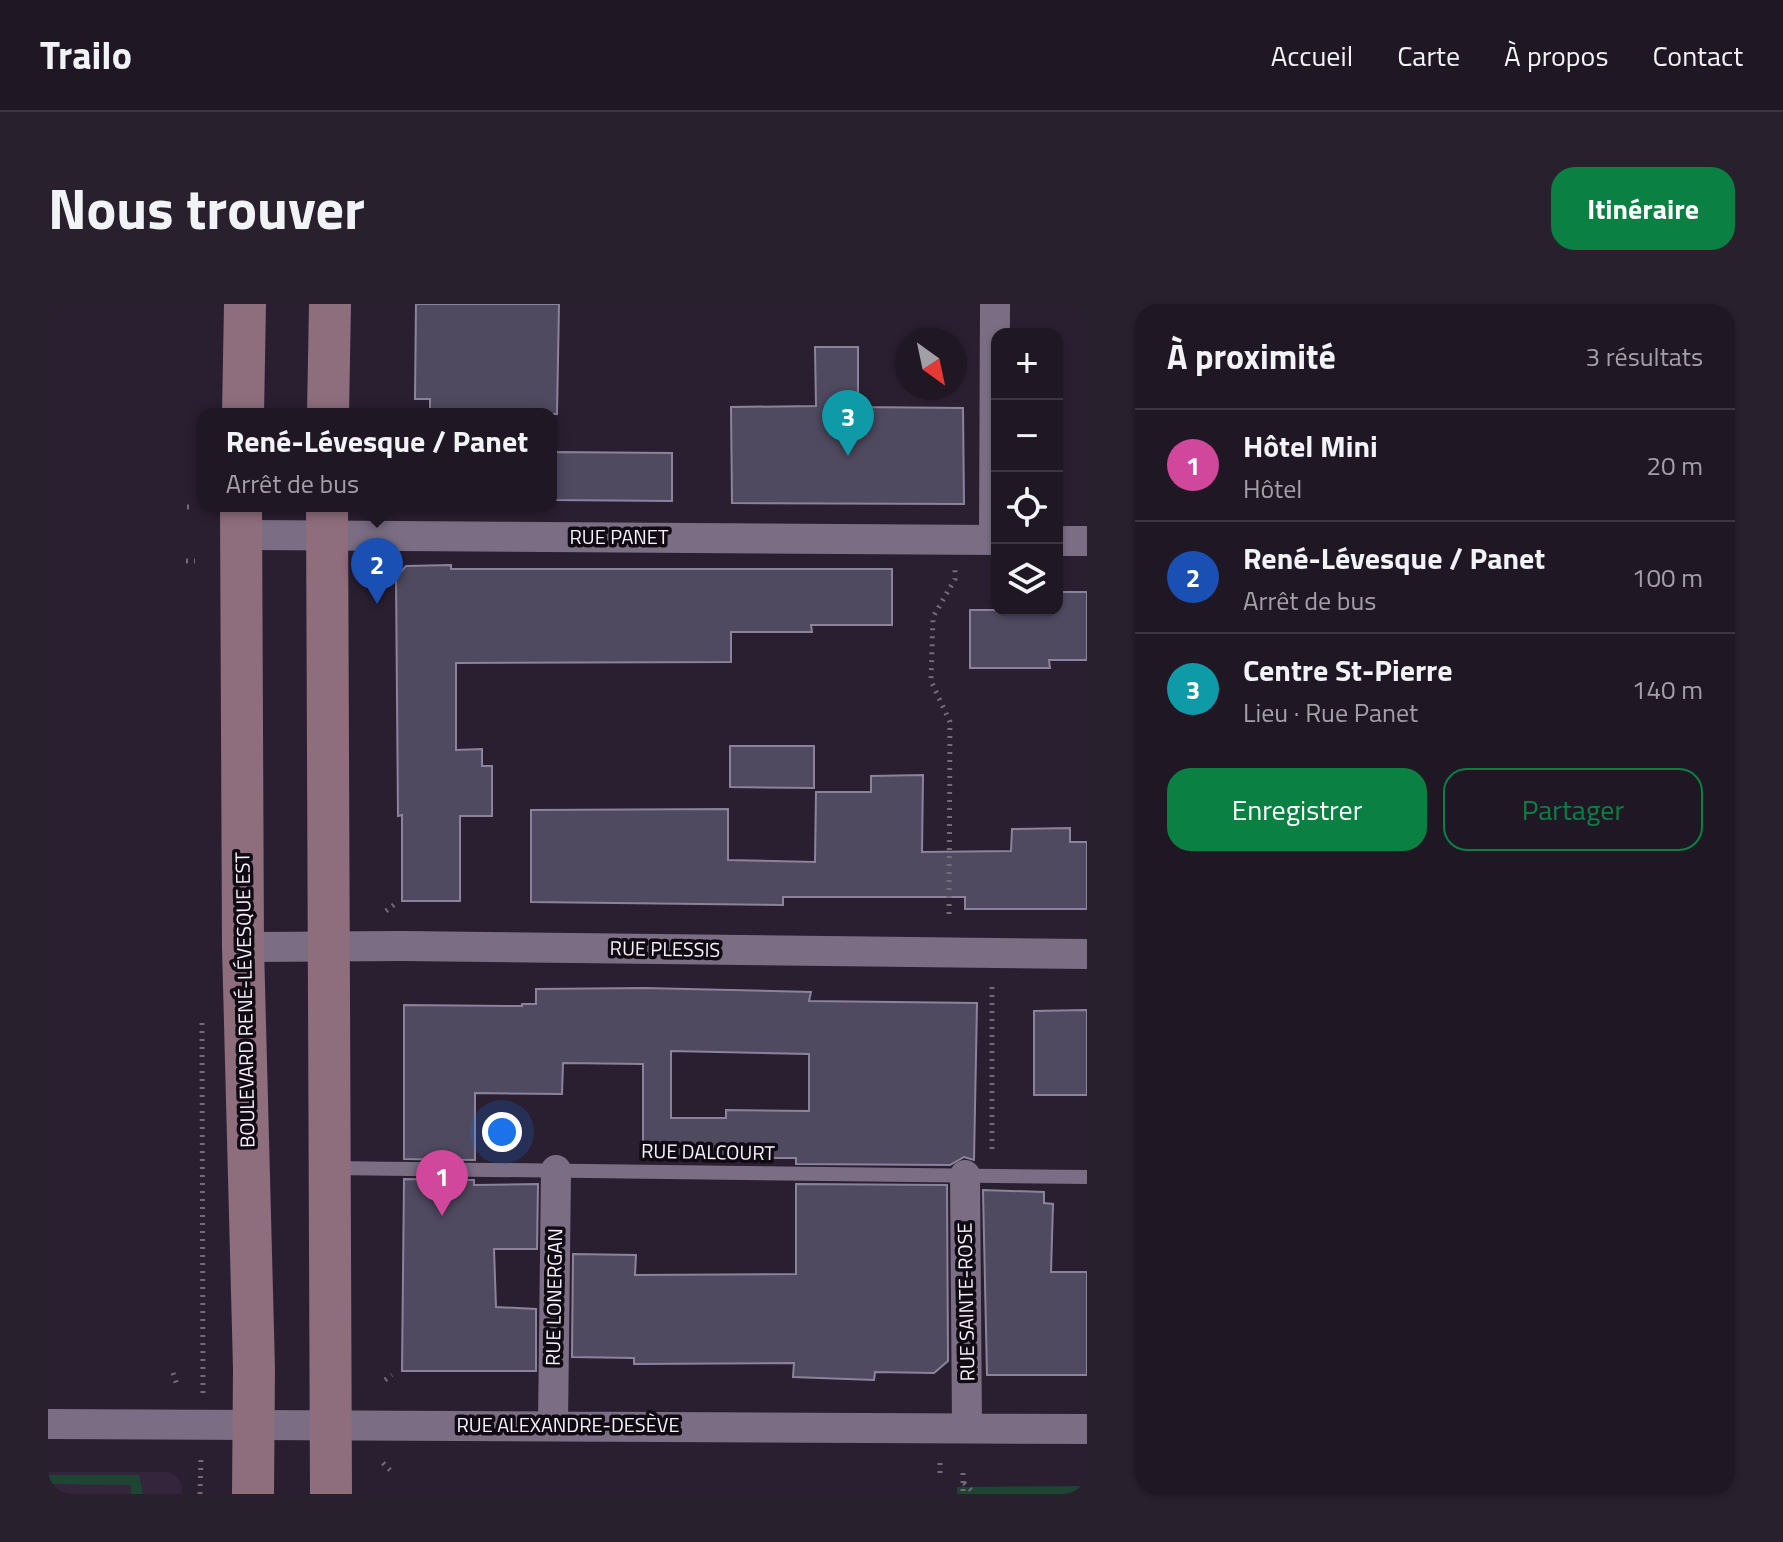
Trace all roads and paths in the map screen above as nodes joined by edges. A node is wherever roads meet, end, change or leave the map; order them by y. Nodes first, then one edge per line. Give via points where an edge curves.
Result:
1 (245, 304) edge
2 (330, 304) edge
3 (995, 304) edge
4 (243, 408) edge
5 (328, 408) edge
6 (995, 472) edge
7 (187, 507) dead end
8 (195, 507) dead end
9 (241, 521) edge
10 (327, 521) edge
11 (991, 540) edge
12 (1063, 541) edge
13 (1087, 541) edge
14 (186, 561) dead end
15 (195, 561) dead end
16 (955, 562) dead end
17 (395, 904) dead end
18 (386, 911) dead end
19 (949, 914) dead end
20 (243, 947) junction
21 (328, 947) junction
22 (1087, 954) edge
23 (992, 987) dead end
24 (202, 1013) dead end
25 (329, 1168) junction
26 (556, 1170) junction
27 (978, 1176) junction
28 (1087, 1177) edge
29 (173, 1373) dead end
30 (392, 1375) dead end
31 (385, 1380) dead end
32 (177, 1385) dead end
33 (48, 1424) edge
34 (203, 1425) junction
35 (553, 1425) junction
36 (254, 1426) junction
37 (331, 1426) junction
38 (967, 1428) junction
39 (1087, 1429) edge
40 (940, 1461) dead end
41 (383, 1463) dead end
42 (390, 1470) dead end
43 (940, 1473) dead end
44 (963, 1473) dead end
45 (964, 1482) junction
46 (200, 1494) edge
47 (253, 1494) edge
48 (331, 1494) edge
49 (963, 1494) edge
50 (975, 1494) edge

1 - 4 main road
2 - 5 main road
3 - 6 street
7 - 8 path
9 - 10 street, RUE PANET
9 - 20 main road, BOULEVARD RENÉ-LÉVESQUE EST
10 - 11 street, RUE PANET
10 - 21 main road
12 - 13 street
14 - 15 path
16 - 19 path via 955,579 933,617 931,681 950,722
17 - 18 path
20 - 21 street, RUE PLESSIS
20 - 36 main road, BOULEVARD RENÉ-LÉVESQUE EST
21 - 22 street, RUE PLESSIS
21 - 25 main road
23 - 27 path
24 - 34 path
25 - 26 lane, RUE DALCOURT
25 - 37 main road
26 - 27 lane, RUE DALCOURT
26 - 35 street, RUE LONERGAN
27 - 28 lane, RUE DALCOURT
27 - 38 street, RUE SAINTE-ROSE
29 - 32 path
30 - 31 path
33 - 34 street, RUE ALEXANDRE-DESÈVE
34 - 36 street, RUE ALEXANDRE-DESÈVE
34 - 46 path
35 - 37 street, RUE ALEXANDRE-DESÈVE
35 - 38 street, RUE ALEXANDRE-DESÈVE
36 - 37 street, RUE ALEXANDRE-DESÈVE
36 - 47 main road, BOULEVARD RENÉ-LÉVESQUE EST
37 - 48 main road
38 - 39 street, RUE ALEXANDRE-DESÈVE
40 - 43 path
41 - 42 path
44 - 45 path
45 - 49 path
45 - 50 path

